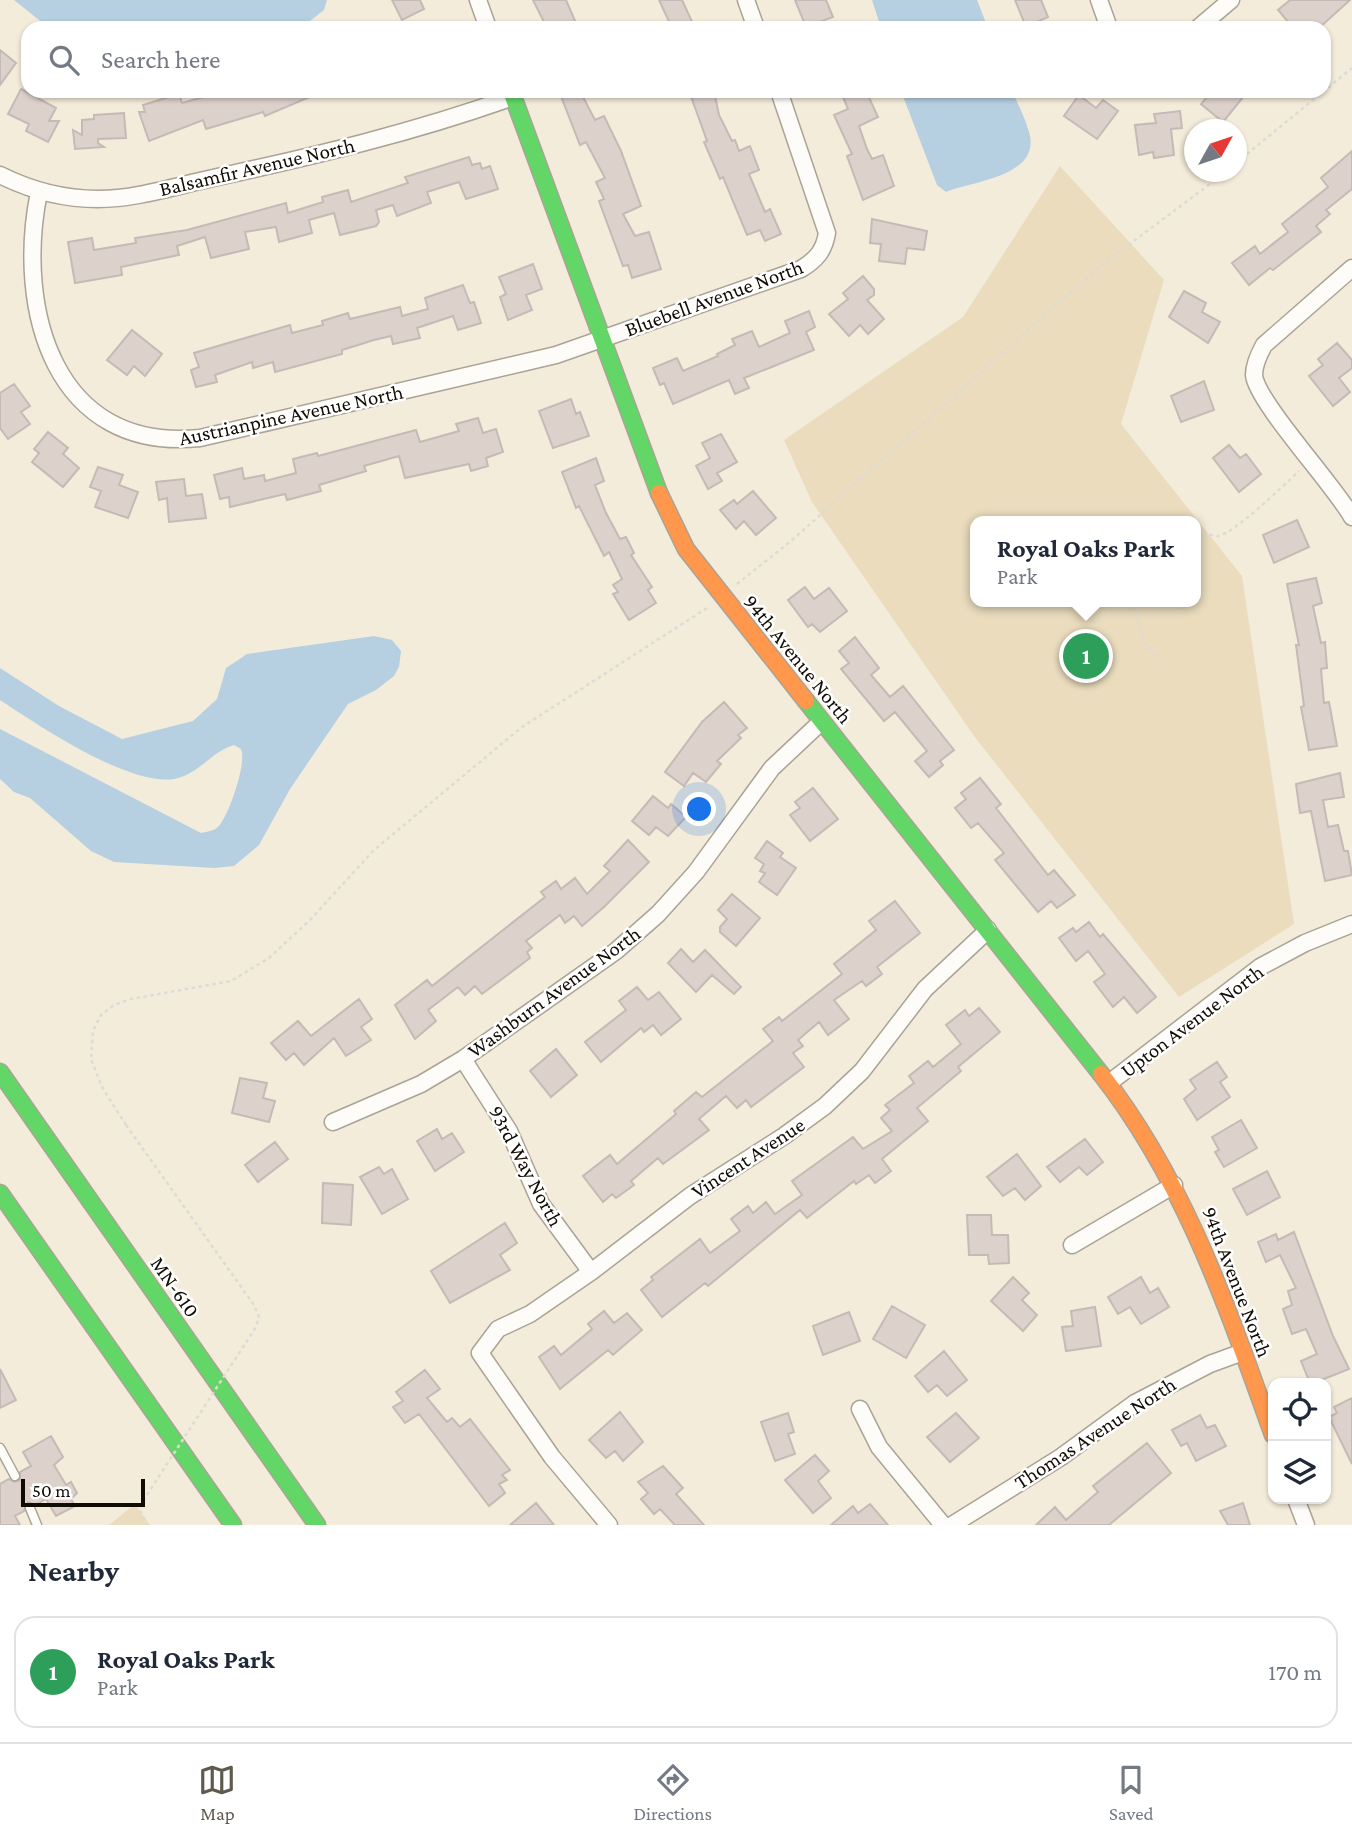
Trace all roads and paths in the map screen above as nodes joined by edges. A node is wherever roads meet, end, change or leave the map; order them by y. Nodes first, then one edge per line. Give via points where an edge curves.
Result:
1 (478, 0) edge
2 (746, 0) edge
3 (1099, 0) edge
4 (1231, 0) edge
5 (486, 21) edge
6 (754, 21) edge
7 (1106, 21) edge
8 (1206, 21) edge
9 (1352, 68) edge
10 (1331, 85) edge
11 (500, 98) edge
12 (513, 98) edge
13 (782, 98) edge
14 (1316, 98) edge
15 (1247, 155) edge
16 (0, 175) edge
17 (1213, 182) edge
18 (39, 192) junction
19 (1352, 268) edge
20 (601, 340) junction
21 (1312, 459) junction
22 (1352, 516) edge
23 (1201, 532) edge
24 (731, 589) dead end
25 (712, 603) dead end
26 (1134, 607) edge
27 (1160, 660) dead end
28 (821, 722) junction
29 (1352, 925) edge
30 (988, 930) junction
31 (463, 1059) junction
32 (0, 1072) edge
33 (1110, 1083) junction
34 (26, 1109) junction
35 (334, 1122) dead end
36 (1174, 1185) junction
37 (0, 1193) edge
38 (1072, 1245) dead end
39 (591, 1272) junction
40 (1243, 1352) junction
41 (860, 1409) dead end
42 (1268, 1421) edge
43 (0, 1448) edge
44 (15, 1476) dead end
45 (1298, 1504) edge
46 (30, 1508) dead end
47 (37, 1525) edge
48 (147, 1525) edge
49 (233, 1525) edge
50 (317, 1525) edge
51 (334, 1525) edge
52 (609, 1525) edge
53 (943, 1525) edge
54 (952, 1525) edge
55 (1306, 1525) edge

1 - 5 street
2 - 6 street
3 - 7 street
4 - 8 street
9 - 10 path
11 - 18 street, Balsamfir Avenue North via 337,151 136,195 100,200
12 - 20 main road, 94th Avenue North
13 - 20 street, Bluebell Avenue North via 825,218 824,248 801,269
14 - 15 path
16 - 18 street, Balsamfir Avenue North
17 - 24 path via 1099,267
18 - 20 street, Austrianpine Avenue North via 31,260 45,339 55,366 70,391 91,412 142,437 170,441 200,438 483,374
19 - 21 street via 1264,345 1256,360 1254,376 1270,408
20 - 28 main road, 94th Avenue North via 650,473 686,549
21 - 22 street
21 - 23 path via 1226,532 1217,536
25 - 48 path, bridge via 522,727 374,850 269,958 230,981 131,999 101,1015 89,1046 98,1080 259,1317 143,1501 139,1510
26 - 27 path via 1143,642
28 - 30 main road, 94th Avenue North
28 - 31 street, Washburn Avenue North via 772,768 696,872 658,914 616,951
29 - 33 street, Upton Avenue North via 1260,967
30 - 33 main road, 94th Avenue North
30 - 39 street, Vincent Avenue via 925,989 862,1071 825,1106 690,1196
31 - 35 street, Washburn Avenue North via 421,1084
31 - 39 street, 93rd Way North via 509,1131 541,1204
32 - 34 main road, MN-610
33 - 36 main road, 94th Avenue North
34 - 50 main road, MN-610
34 - 51 main road
36 - 38 street
36 - 40 main road, 94th Avenue North via 1213,1269
37 - 49 main road
39 - 52 street, Vincent Avenue via 530,1314 498,1329 481,1353 552,1457
40 - 42 main road, 94th Avenue North
40 - 54 street, Thomas Avenue North via 1135,1404
41 - 53 street via 879,1447
43 - 44 lane
45 - 55 street
46 - 47 lane

